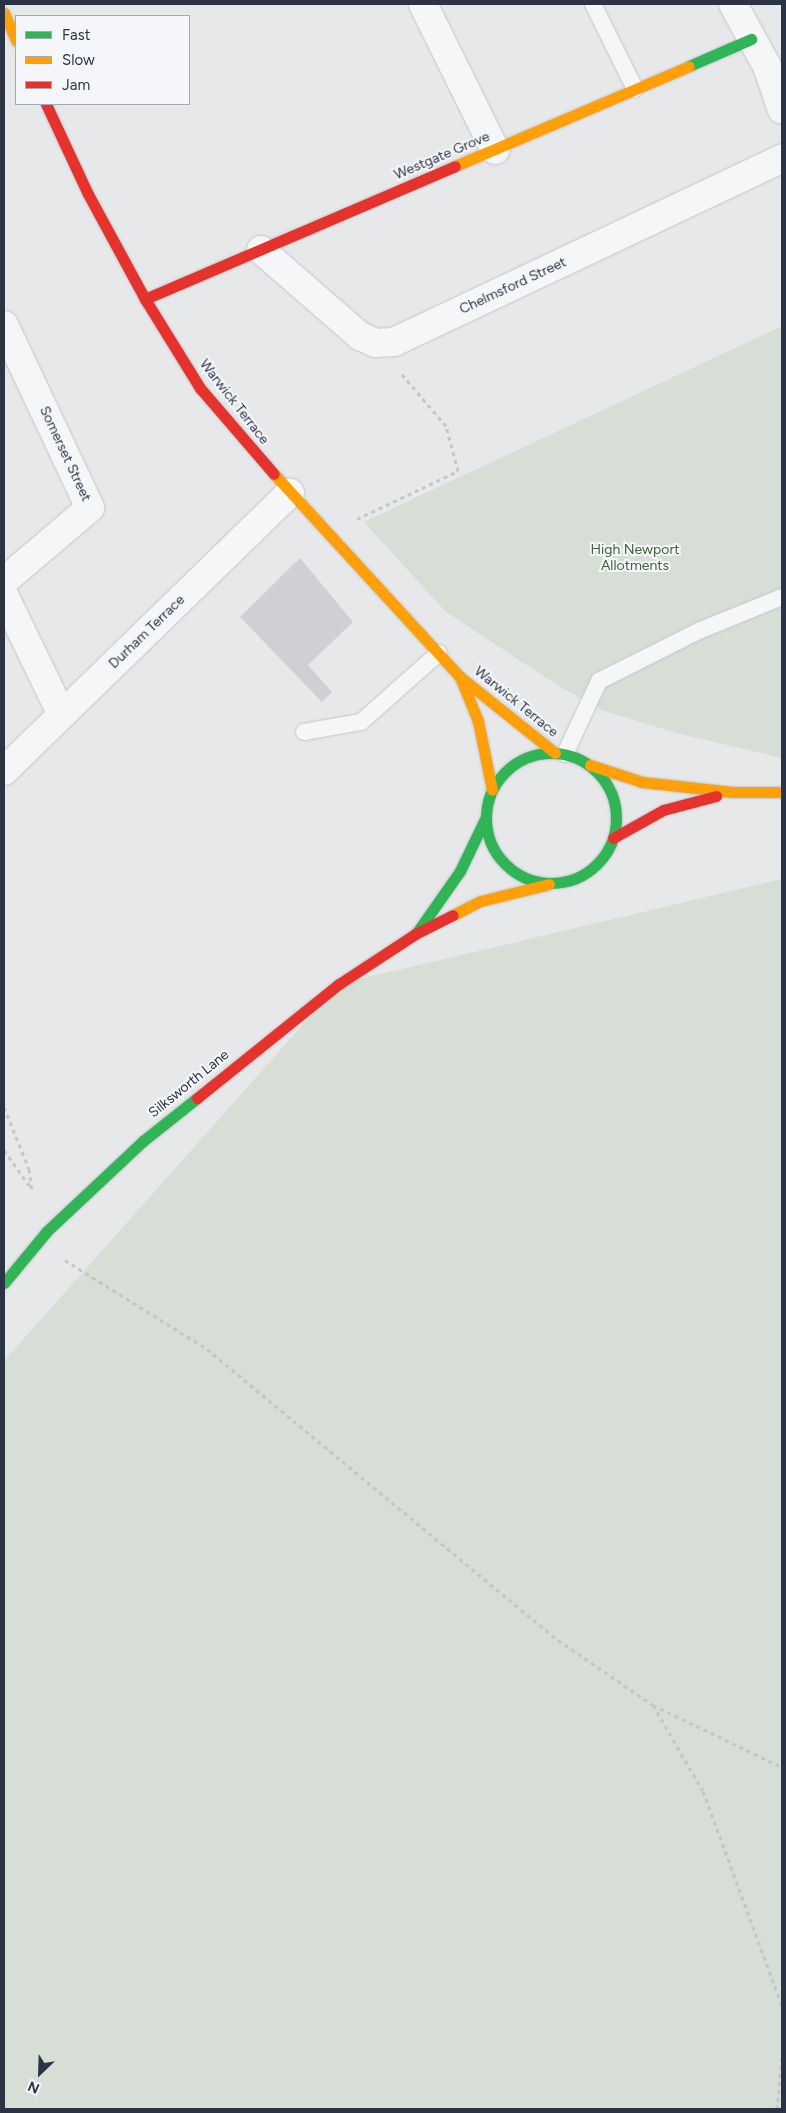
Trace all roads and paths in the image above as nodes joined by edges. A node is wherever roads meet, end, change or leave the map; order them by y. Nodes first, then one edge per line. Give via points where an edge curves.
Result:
1 (424, 4) edge
2 (593, 4) edge
3 (734, 4) edge
4 (4, 14) edge
5 (15, 38) edge
6 (751, 39) junction
7 (774, 62) edge
8 (635, 89) junction
9 (46, 105) edge
10 (782, 110) edge
11 (495, 150) junction
12 (782, 159) edge
13 (261, 250) junction
14 (145, 299) junction
15 (4, 325) edge
16 (376, 343) junction
17 (290, 493) junction
18 (334, 541) junction
19 (4, 581) edge
20 (4, 595) edge
21 (782, 597) edge
22 (439, 653) junction
23 (459, 676) junction
24 (62, 715) junction
25 (304, 732) dead end
26 (560, 753) junction
27 (589, 765) junction
28 (4, 771) edge
29 (492, 790) junction
30 (732, 792) junction
31 (782, 792) edge
32 (485, 819) junction
33 (614, 838) junction
34 (549, 884) junction
35 (415, 934) junction
36 (4, 1108) edge
37 (4, 1150) edge
38 (62, 1258) dead end
39 (4, 1282) edge
40 (653, 1705) junction
41 (782, 1768) edge
42 (782, 2006) edge
43 (782, 2056) edge
44 (777, 2109) edge

1 - 11 street
2 - 8 lane
3 - 6 street
4 - 5 street
6 - 7 street
6 - 8 street, Westgate Grove
7 - 10 street
8 - 11 street, Westgate Grove
9 - 14 street, Warwick Terrace via 88,194
11 - 13 street, Westgate Grove
12 - 16 street, Chelmsford Street via 394,342
13 - 14 street, Westgate Grove
13 - 16 street via 360,336
14 - 17 street, Warwick Terrace via 200,388
15 - 19 street, Somerset Street via 90,508
16 - 18 path via 446,426 458,471 358,518
17 - 18 street, Warwick Terrace
17 - 24 street, Durham Terrace
18 - 22 street, Warwick Terrace
20 - 24 street
21 - 26 lane via 701,630 599,681
22 - 23 street, Warwick Terrace
22 - 25 lane via 361,722
23 - 26 street, Warwick Terrace
23 - 29 street, Warwick Terrace via 478,721
24 - 28 street, Durham Terrace
26 - 27 street, Silksworth Lane
26 - 29 street, Silksworth Lane via 534,755 508,768
27 - 30 street, Silksworth Lane via 642,782
27 - 33 street, Silksworth Lane via 608,785 616,811
29 - 32 street, Silksworth Lane
30 - 31 street, Silksworth Lane
30 - 33 street, Silksworth Lane via 663,810
32 - 34 street, Silksworth Lane via 490,842 503,863 524,878
32 - 35 street, Silksworth Lane via 460,871
33 - 34 street, Silksworth Lane via 604,858 588,873 569,881
34 - 35 street, Silksworth Lane via 481,901
35 - 39 street, Silksworth Lane via 339,984 143,1140 47,1231
36 - 37 path via 29,1169 32,1190
38 - 40 path via 207,1349 558,1640
40 - 41 path
40 - 42 path via 703,1791
43 - 44 path

